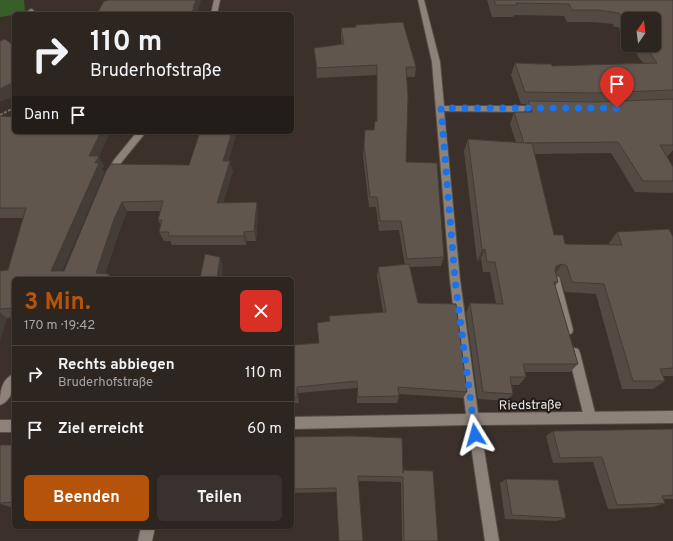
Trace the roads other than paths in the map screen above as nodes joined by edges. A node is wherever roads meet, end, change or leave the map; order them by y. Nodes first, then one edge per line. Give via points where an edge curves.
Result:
1 (218, 0) edge
2 (421, 0) edge
3 (215, 12) edge
4 (441, 108) junction
5 (550, 109) edge
6 (140, 134) edge
7 (103, 186) edge
8 (555, 280) edge
9 (12, 382) edge
10 (0, 399) edge
11 (590, 417) junction
12 (673, 417) edge
13 (473, 420) junction
14 (294, 423) edge
15 (0, 426) edge
16 (12, 426) edge
17 (148, 529) edge
18 (145, 541) edge
19 (492, 541) edge

1 - 3 street
2 - 4 street via 436,62
4 - 5 street
4 - 13 street via 455,280
6 - 7 street via 117,162
8 - 11 street
9 - 10 street
11 - 12 street, Riedstraße
11 - 13 street, Riedstraße
13 - 14 street, Riedstraße
13 - 19 street
15 - 16 street
17 - 18 street

